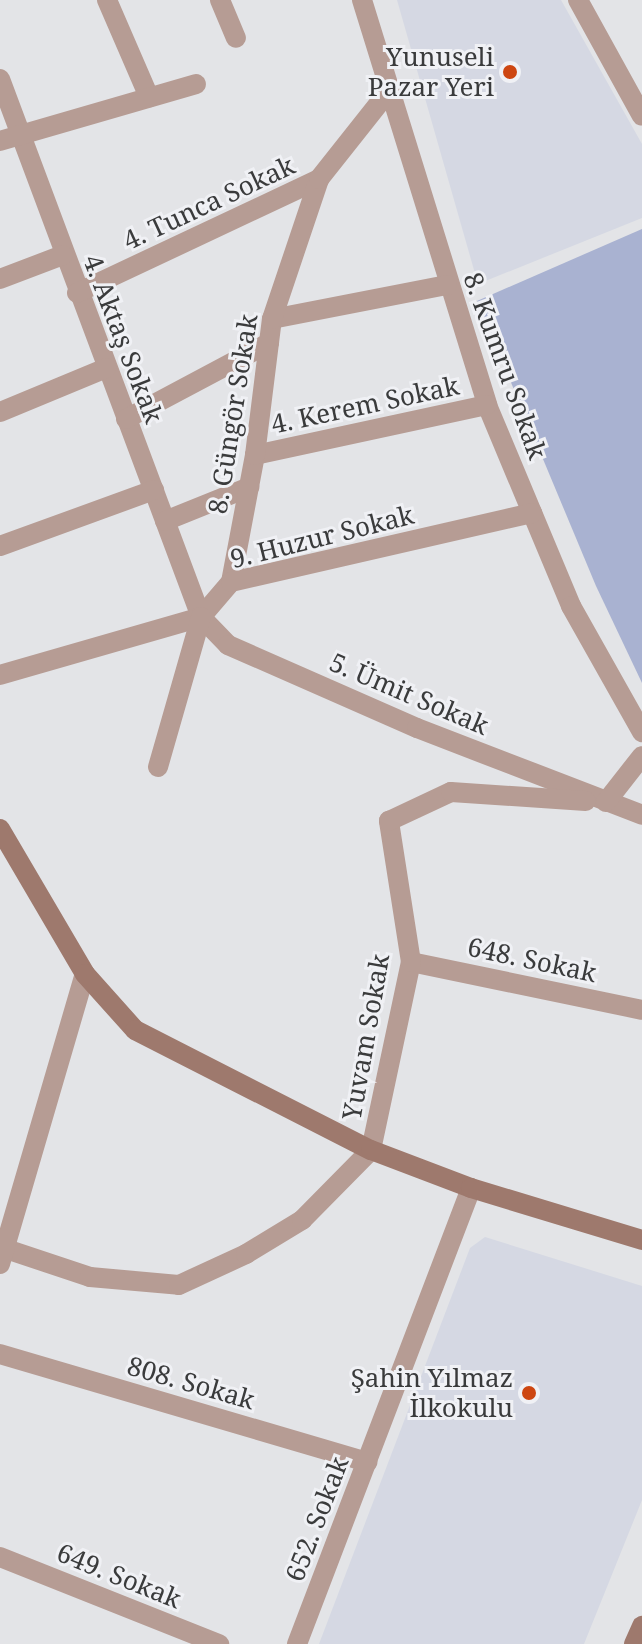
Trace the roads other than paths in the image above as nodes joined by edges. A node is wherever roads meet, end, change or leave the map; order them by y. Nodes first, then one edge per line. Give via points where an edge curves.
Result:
1 (107, 0) edge
2 (220, 0) edge
3 (362, 0) edge
4 (578, 0) edge
5 (236, 38) dead end
6 (0, 79) edge
7 (196, 84) dead end
8 (388, 92) junction
9 (149, 97) junction
10 (642, 115) edge
11 (21, 132) junction
12 (0, 141) edge
13 (319, 179) junction
14 (63, 255) junction
15 (0, 279) edge
16 (447, 285) junction
17 (77, 293) junction
18 (272, 319) junction
19 (269, 343) junction
20 (106, 368) junction
21 (487, 405) junction
22 (0, 412) edge
23 (126, 419) junction
24 (255, 455) junction
25 (249, 487) junction
26 (154, 490) junction
27 (532, 513) junction
28 (165, 521) junction
29 (0, 546) edge
30 (231, 582) junction
31 (201, 617) junction
32 (0, 675) edge
33 (642, 732) edge
34 (642, 756) edge
35 (158, 767) dead end
36 (606, 802) junction
37 (642, 815) edge
38 (1, 833) edge
39 (411, 962) junction
40 (85, 974) junction
41 (642, 1010) edge
42 (371, 1150) junction
43 (471, 1188) junction
44 (642, 1240) edge
45 (2, 1253) edge
46 (0, 1354) edge
47 (367, 1462) junction
48 (0, 1557) edge
49 (642, 1626) edge
50 (219, 1644) edge
51 (297, 1644) edge
52 (634, 1644) edge

1 - 9 street
2 - 5 street
3 - 8 street, 8. Kumru Sokak
4 - 10 street
6 - 11 street, 4. Aktaş Sokak
7 - 9 street
8 - 13 street, 8. Güngör Sokak
8 - 16 street, 8. Kumru Sokak
9 - 11 street
11 - 12 street
11 - 14 street, 4. Aktaş Sokak
13 - 17 street, 4. Tunca Sokak
13 - 18 street, 8. Güngör Sokak
14 - 15 street
14 - 17 street, 4. Aktaş Sokak
16 - 18 street
16 - 21 street, 8. Kumru Sokak
17 - 20 street, 4. Aktaş Sokak
18 - 19 street, 8. Güngör Sokak
19 - 23 street
19 - 24 street, 8. Güngör Sokak
20 - 22 street
20 - 23 street, 4. Aktaş Sokak
21 - 24 street, 4. Kerem Sokak
21 - 27 street, 8. Kumru Sokak
23 - 26 street, 4. Aktaş Sokak
24 - 25 street, 8. Güngör Sokak
25 - 28 street
25 - 30 street, 8. Güngör Sokak
26 - 28 street, 4. Aktaş Sokak
26 - 29 street
27 - 30 street, 9. Huzur Sokak
27 - 33 street, 8. Kumru Sokak via 571,606
28 - 31 street, 4. Aktaş Sokak
30 - 31 street, 9. Huzur Sokak
31 - 32 street
31 - 35 street
31 - 36 street, 5. Ümit Sokak via 228,645 417,728
34 - 36 street
36 - 37 street
36 - 39 street, Yuvam Sokak via 451,792 389,821
38 - 40 main road
39 - 41 street, 648. Sokak
39 - 42 street, Yuvam Sokak
40 - 42 main road via 135,1030
40 - 45 street
42 - 43 main road
42 - 45 street via 302,1220 179,1285 90,1277
43 - 44 main road
43 - 47 street, 652. Sokak
46 - 47 street, 808. Sokak
47 - 51 street, 652. Sokak
48 - 50 street, 649. Sokak
49 - 52 main road

